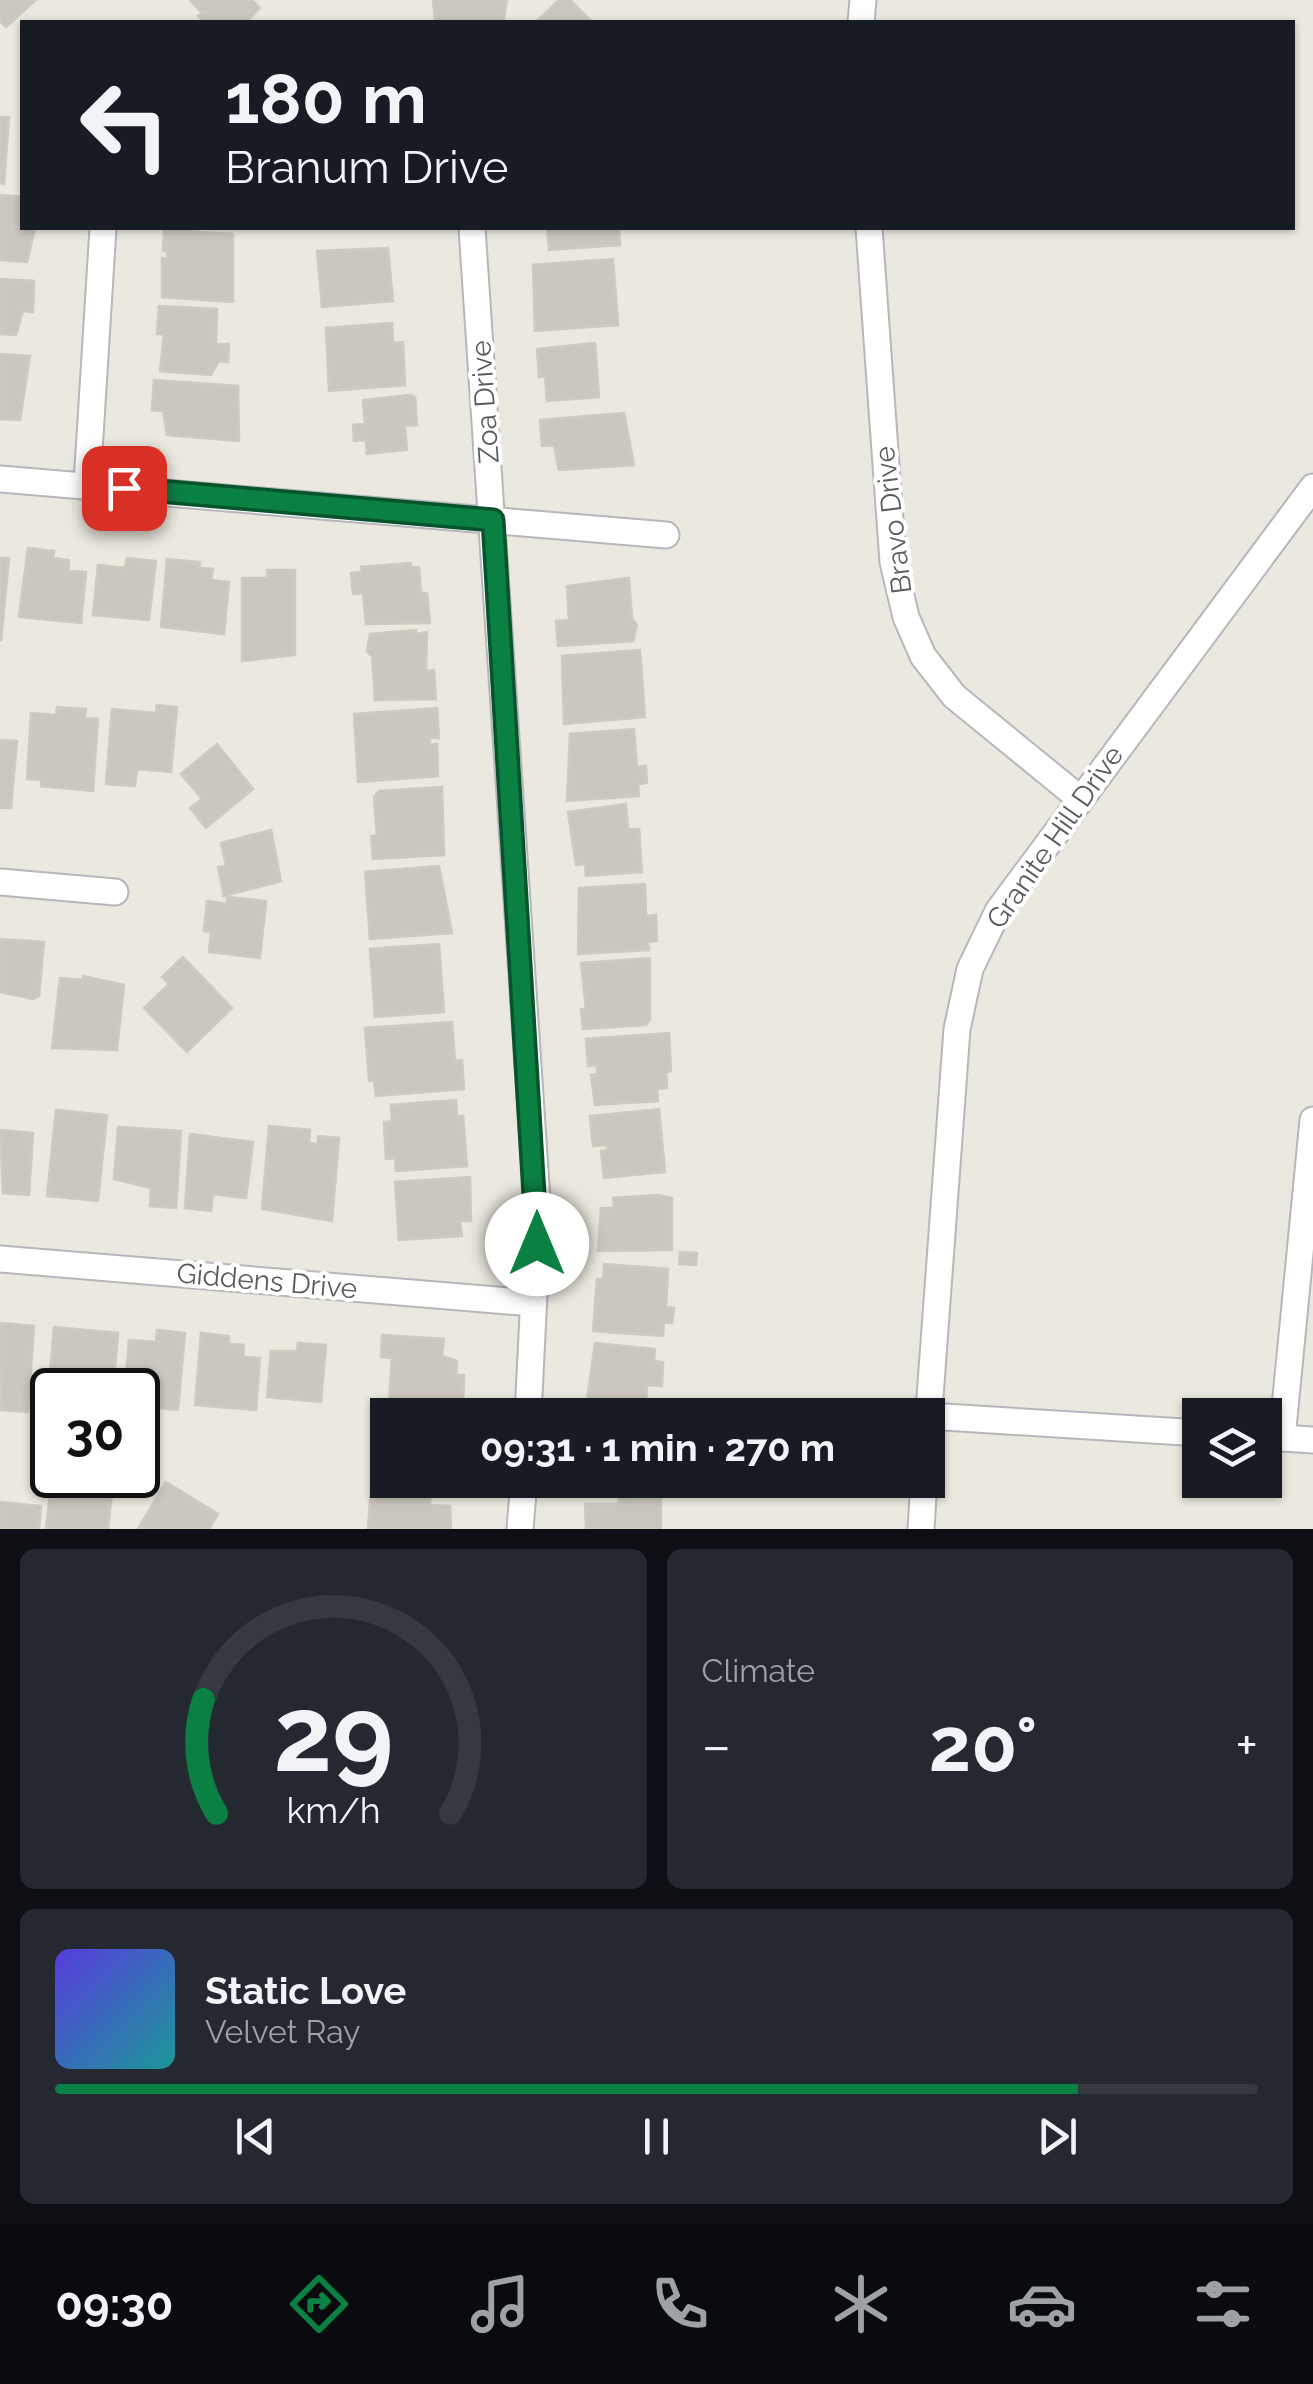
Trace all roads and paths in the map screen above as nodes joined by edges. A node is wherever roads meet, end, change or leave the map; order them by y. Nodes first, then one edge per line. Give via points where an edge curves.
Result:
1 (103, 230) edge
2 (472, 230) edge
3 (869, 230) edge
4 (0, 478) edge
5 (87, 484) junction
6 (1313, 487) edge
7 (493, 520) junction
8 (666, 536) dead end
9 (1080, 798) junction
10 (0, 882) edge
11 (115, 892) dead end
12 (1313, 1120) edge
13 (0, 1258) edge
14 (534, 1303) junction
15 (529, 1398) edge
16 (929, 1398) edge
17 (1279, 1398) edge
18 (945, 1417) edge
19 (1182, 1431) edge
20 (1282, 1438) edge
21 (1313, 1440) edge
22 (523, 1498) edge
23 (923, 1498) edge
24 (520, 1529) edge
25 (921, 1529) edge

1 - 5 street
2 - 7 street, Zoa Drive
3 - 9 street, Bravo Drive via 892,562 906,617 923,656 954,696
4 - 5 street
5 - 7 street
6 - 9 street, Granite Hill Drive
7 - 8 street
7 - 14 street, Zoa Drive via 538,1215
9 - 16 street, Granite Hill Drive via 998,911 970,969 957,1028
10 - 11 street
12 - 17 street
13 - 14 street, Giddens Drive
14 - 15 street, Zoa Drive
18 - 19 street
20 - 21 street
22 - 24 street
23 - 25 street

